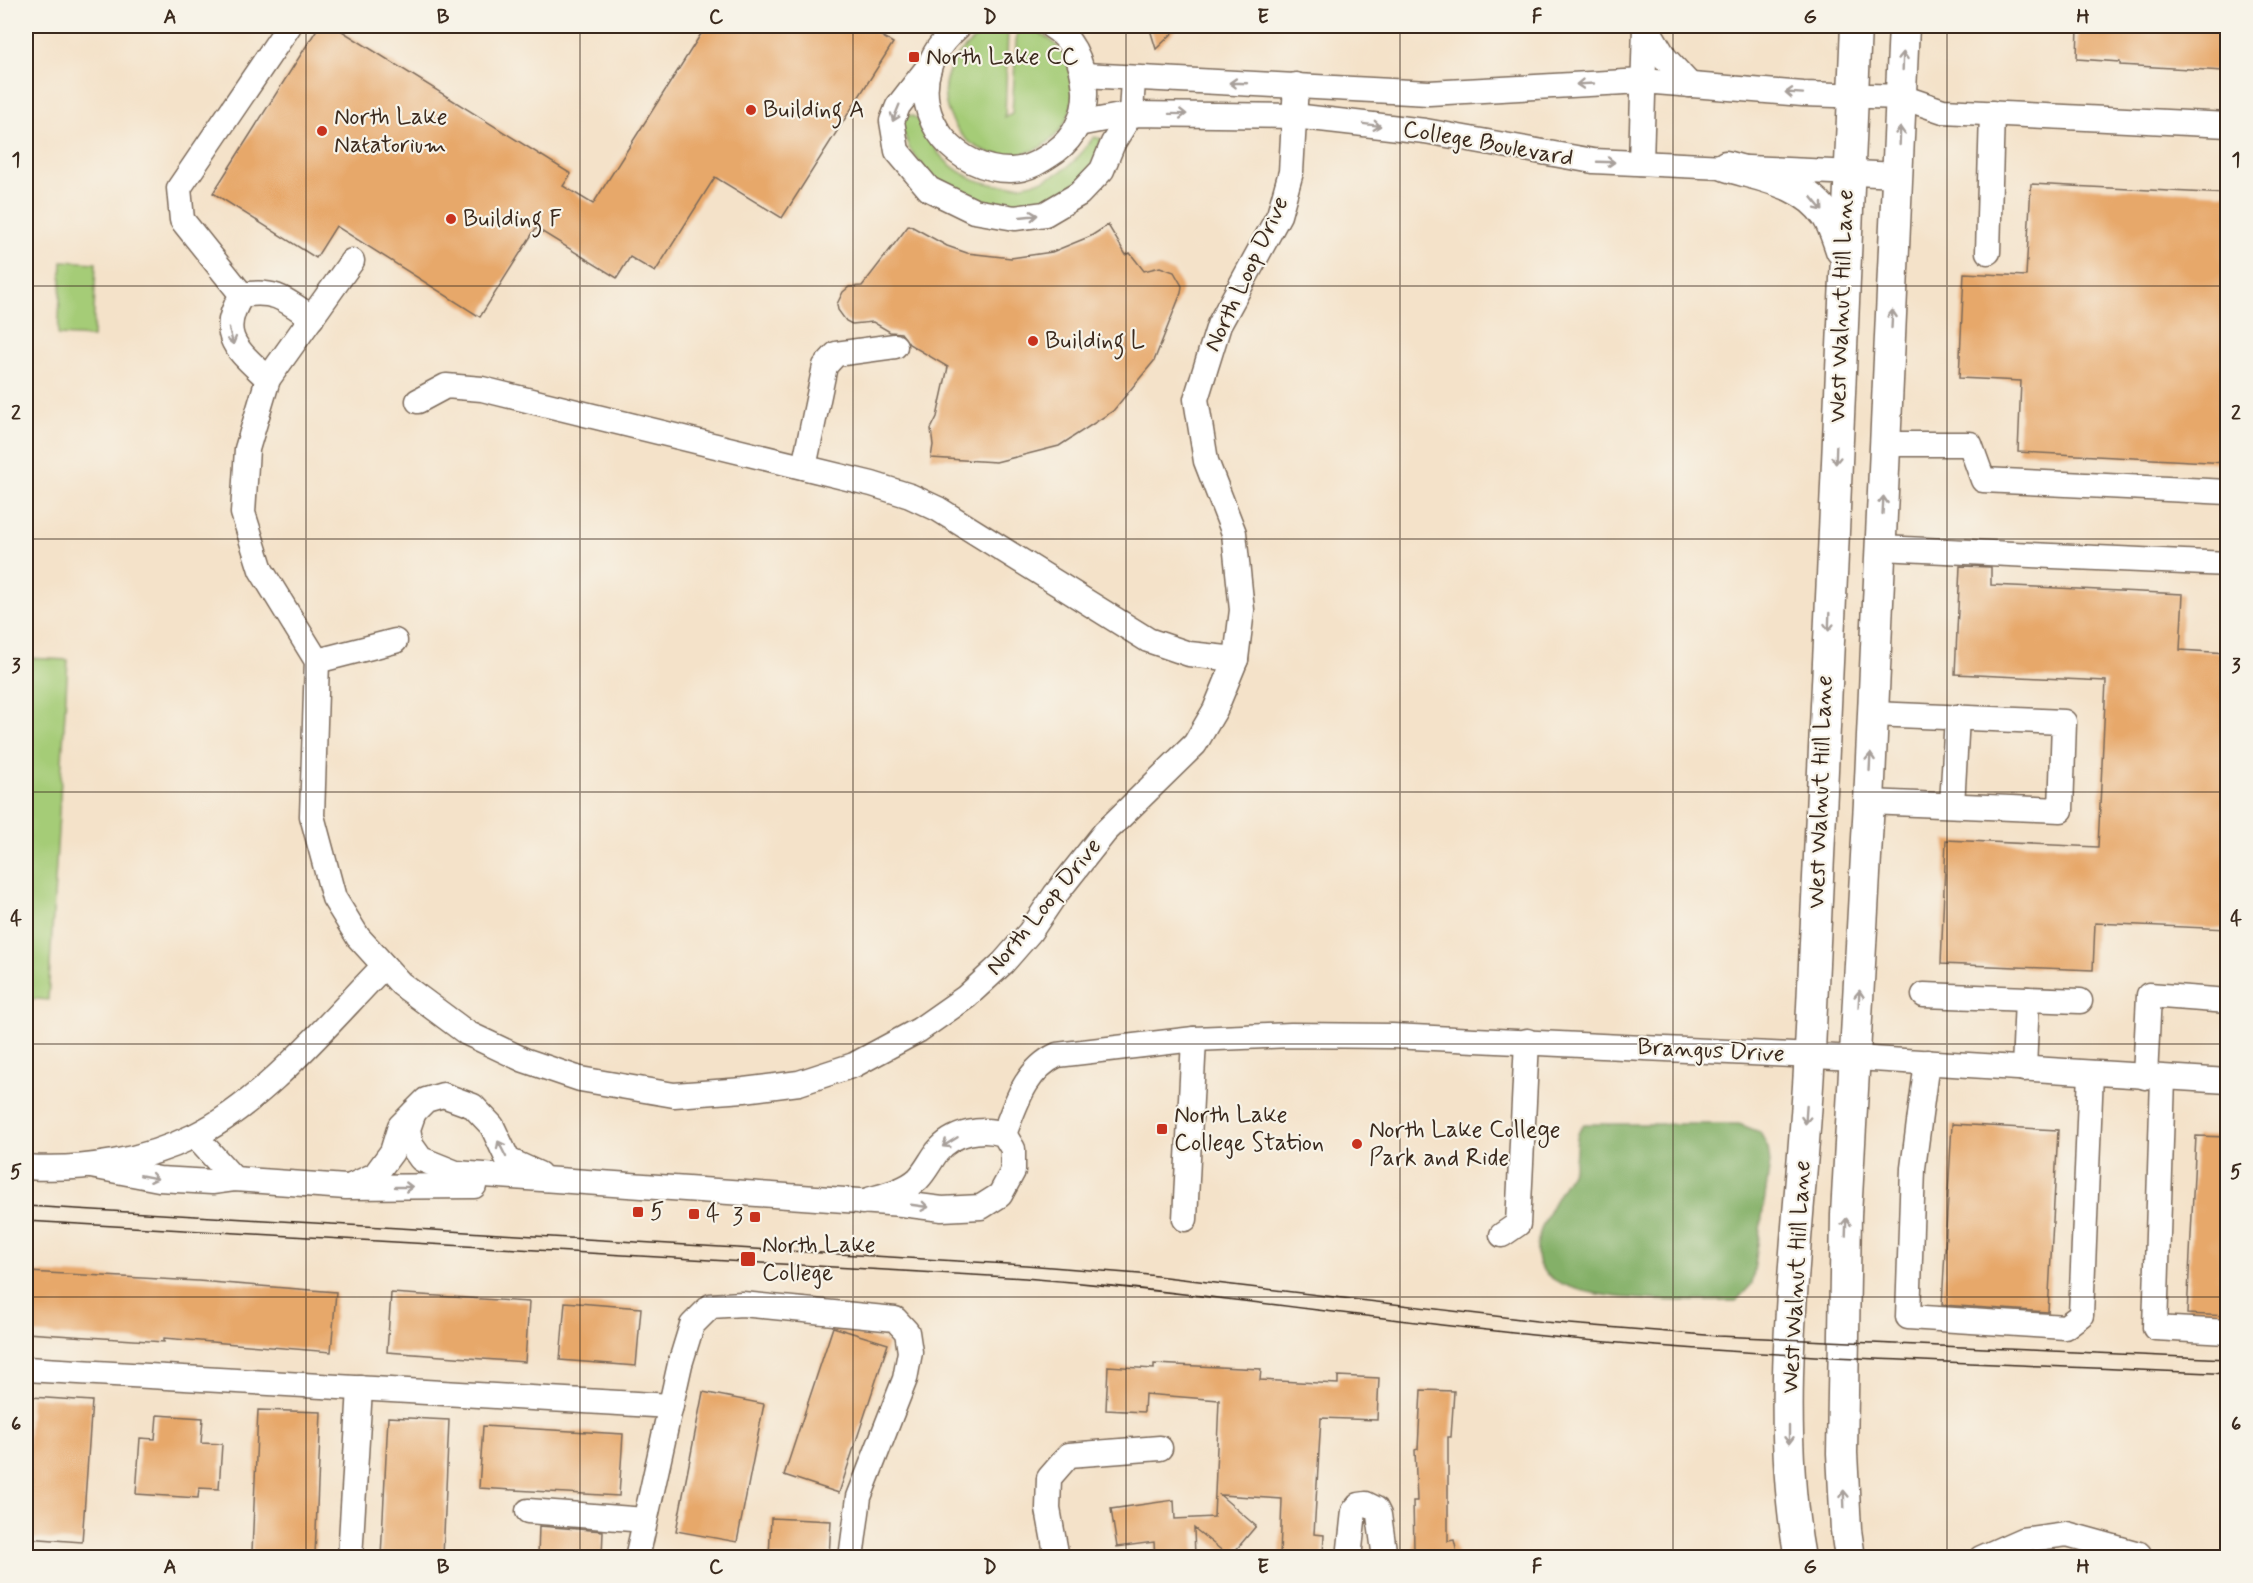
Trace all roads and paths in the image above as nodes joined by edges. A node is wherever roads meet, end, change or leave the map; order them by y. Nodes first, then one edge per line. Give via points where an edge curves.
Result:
1 (289, 26) edge
2 (959, 26) edge
3 (1051, 26) edge
4 (1645, 26) edge
5 (1856, 26) edge
6 (1904, 26) edge
7 (929, 66) junction
8 (1084, 75) junction
9 (1132, 79) junction
10 (1643, 81) junction
11 (1296, 85) junction
12 (1690, 85) junction
13 (1853, 96) junction
14 (1902, 97) junction
15 (1992, 113) junction
16 (1131, 114) junction
17 (1294, 116) junction
18 (1078, 124) junction
19 (2228, 125) edge
20 (1641, 163) junction
21 (1726, 166) junction
22 (1848, 172) junction
23 (1899, 175) junction
24 (1988, 252) dead end
25 (1844, 258) junction
26 (352, 261) dead end
27 (242, 295) junction
28 (312, 318) junction
29 (895, 346) dead end
30 (268, 379) junction
31 (418, 401) dead end
32 (1886, 444) junction
33 (804, 467) junction
34 (2228, 492) edge
35 (1881, 548) junction
36 (2228, 564) edge
37 (395, 641) dead end
38 (1236, 659) junction
39 (317, 661) junction
40 (1873, 714) junction
41 (1957, 717) junction
42 (1869, 802) junction
43 (1952, 805) junction
44 (384, 966) junction
45 (1924, 995) dead end
46 (2027, 999) junction
47 (2080, 1001) dead end
48 (2228, 1002) edge
49 (1194, 1040) junction
50 (1527, 1041) junction
51 (1810, 1056) junction
52 (1856, 1058) junction
53 (1927, 1062) junction
54 (2024, 1069) junction
55 (2091, 1073) junction
56 (2154, 1077) junction
57 (2228, 1081) edge
58 (414, 1112) junction
59 (1004, 1134) junction
60 (195, 1136) junction
61 (91, 1166) junction
62 (26, 1167) edge
63 (234, 1179) junction
64 (571, 1183) junction
65 (346, 1187) junction
66 (862, 1202) junction
67 (1185, 1219) dead end
68 (1502, 1235) dead end
69 (2228, 1332) edge
70 (26, 1369) edge
71 (360, 1388) junction
72 (672, 1406) junction
73 (1161, 1448) dead end
74 (528, 1511) dead end
75 (645, 1520) junction
76 (350, 1557) edge
77 (637, 1557) edge
78 (851, 1557) edge
79 (1058, 1557) edge
80 (1349, 1557) edge
81 (1384, 1557) edge
82 (1800, 1557) edge
83 (1850, 1557) edge
84 (1981, 1557) edge
85 (2139, 1557) edge

1 - 27 street via 179,188 182,220
2 - 7 street via 941,43
3 - 8 street via 1070,43
4 - 10 street
4 - 12 street via 1665,58
5 - 13 main road, West Walnut Hill Lane
14 -> 6 main road, West Walnut Hill Lane
7 -> 16 street via 898,106 892,121 897,152 928,189 974,211 1015,218 1045,214 1078,194 1102,170
7 - 18 street via 926,92 930,117 943,140 963,158 978,165 1011,170 1041,162 1063,146
8 - 9 street, College Boulevard
8 - 18 street via 1085,100
11 -> 9 street, College Boulevard
9 - 16 street
10 -> 11 street, College Boulevard via 1429,93
10 - 12 street, College Boulevard
10 - 20 street
11 - 17 street, North Loop Drive
13 -> 12 street, College Boulevard
13 - 14 street, College Boulevard
13 - 22 main road, West Walnut Hill Lane
14 - 15 street, College Boulevard via 1943,111
23 -> 14 main road, West Walnut Hill Lane
15 - 19 street, College Boulevard
15 - 24 street
16 -> 17 street, College Boulevard
16 - 18 street, College Boulevard
17 -> 20 street, College Boulevard via 1425,131 1593,161
17 - 38 street, North Loop Drive via 1291,172 1279,215 1219,325 1196,399 1206,461 1234,532 1242,610
20 - 21 street, College Boulevard
21 - 22 street, College Boulevard
21 -> 25 main road via 1808,194 1828,217
22 - 23 street, College Boulevard
22 - 25 main road, West Walnut Hill Lane
32 -> 23 main road, West Walnut Hill Lane
25 -> 51 main road, West Walnut Hill Lane
26 - 28 street
27 - 28 street via 263,291 282,297
27 -> 30 street via 232,310 229,325 234,345
28 - 30 street
29 - 33 street via 836,354 825,366
30 - 39 street via 246,449 243,513 261,570
31 - 33 street via 446,386 482,388
32 - 34 street via 1970,444 1983,480
35 -> 32 main road, West Walnut Hill Lane
33 - 38 street via 872,484 938,509 1148,640 1189,654
35 - 36 street
35 - 40 main road, West Walnut Hill Lane
37 - 39 street
38 - 44 street, North Loop Drive via 1215,710 1195,744 1105,832 1004,963 966,997 928,1023 854,1065 799,1083 674,1095 580,1079 524,1060 467,1033 401,984
39 - 44 street, North Loop Drive via 312,816 334,898 358,937
40 - 41 street
42 -> 40 main road, West Walnut Hill Lane
41 - 43 street
41 - 43 street via 2064,722 2061,810
42 - 43 street
52 -> 42 main road, West Walnut Hill Lane
44 - 60 street via 282,1070 232,1113
45 - 46 street
46 - 47 street
46 - 54 street
48 - 56 street via 2149,995
49 - 50 street, Brangus Drive via 1291,1035
49 - 59 street, Brangus Drive via 1074,1052 1043,1061 1024,1085
49 - 67 street
50 - 51 street, Brangus Drive
50 - 68 street via 1518,1224
51 - 52 street, Brangus Drive
51 -> 82 main road, West Walnut Hill Lane via 1790,1354 1789,1443
52 - 53 street, Brangus Drive
83 -> 52 main road, West Walnut Hill Lane via 1842,1453 1842,1348
53 - 54 street, Brangus Drive
53 - 55 street via 1913,1168 1908,1317 1919,1318 2065,1327 2081,1315
54 - 55 street, Brangus Drive
55 - 56 street, Brangus Drive
56 - 57 street, Brangus Drive
56 - 69 street via 2155,1328
64 -> 58 street via 508,1160 492,1126 473,1106 460,1099 443,1095 426,1100
58 - 64 street via 408,1129 411,1145 421,1159 437,1167 456,1173
58 - 65 street via 400,1126 385,1166 375,1175
59 -> 66 street via 988,1129 953,1139 939,1149 917,1179
66 -> 59 street via 942,1209 981,1207 1000,1195 1013,1171 1013,1149
60 - 61 street via 153,1153
60 - 63 street
61 - 62 street
61 -> 63 street via 159,1179
63 - 65 street
65 -> 64 street
64 - 66 street
70 - 71 street
71 - 72 street
71 - 76 street
72 - 75 street
72 - 78 street via 692,1325 711,1306 742,1304 895,1319 908,1332 910,1352 905,1379 859,1497
73 - 79 street via 1069,1455 1049,1478 1048,1509
74 - 75 street
75 - 77 street
80 - 81 street via 1354,1511 1366,1504 1379,1515
84 - 85 street via 2022,1540 2067,1534

